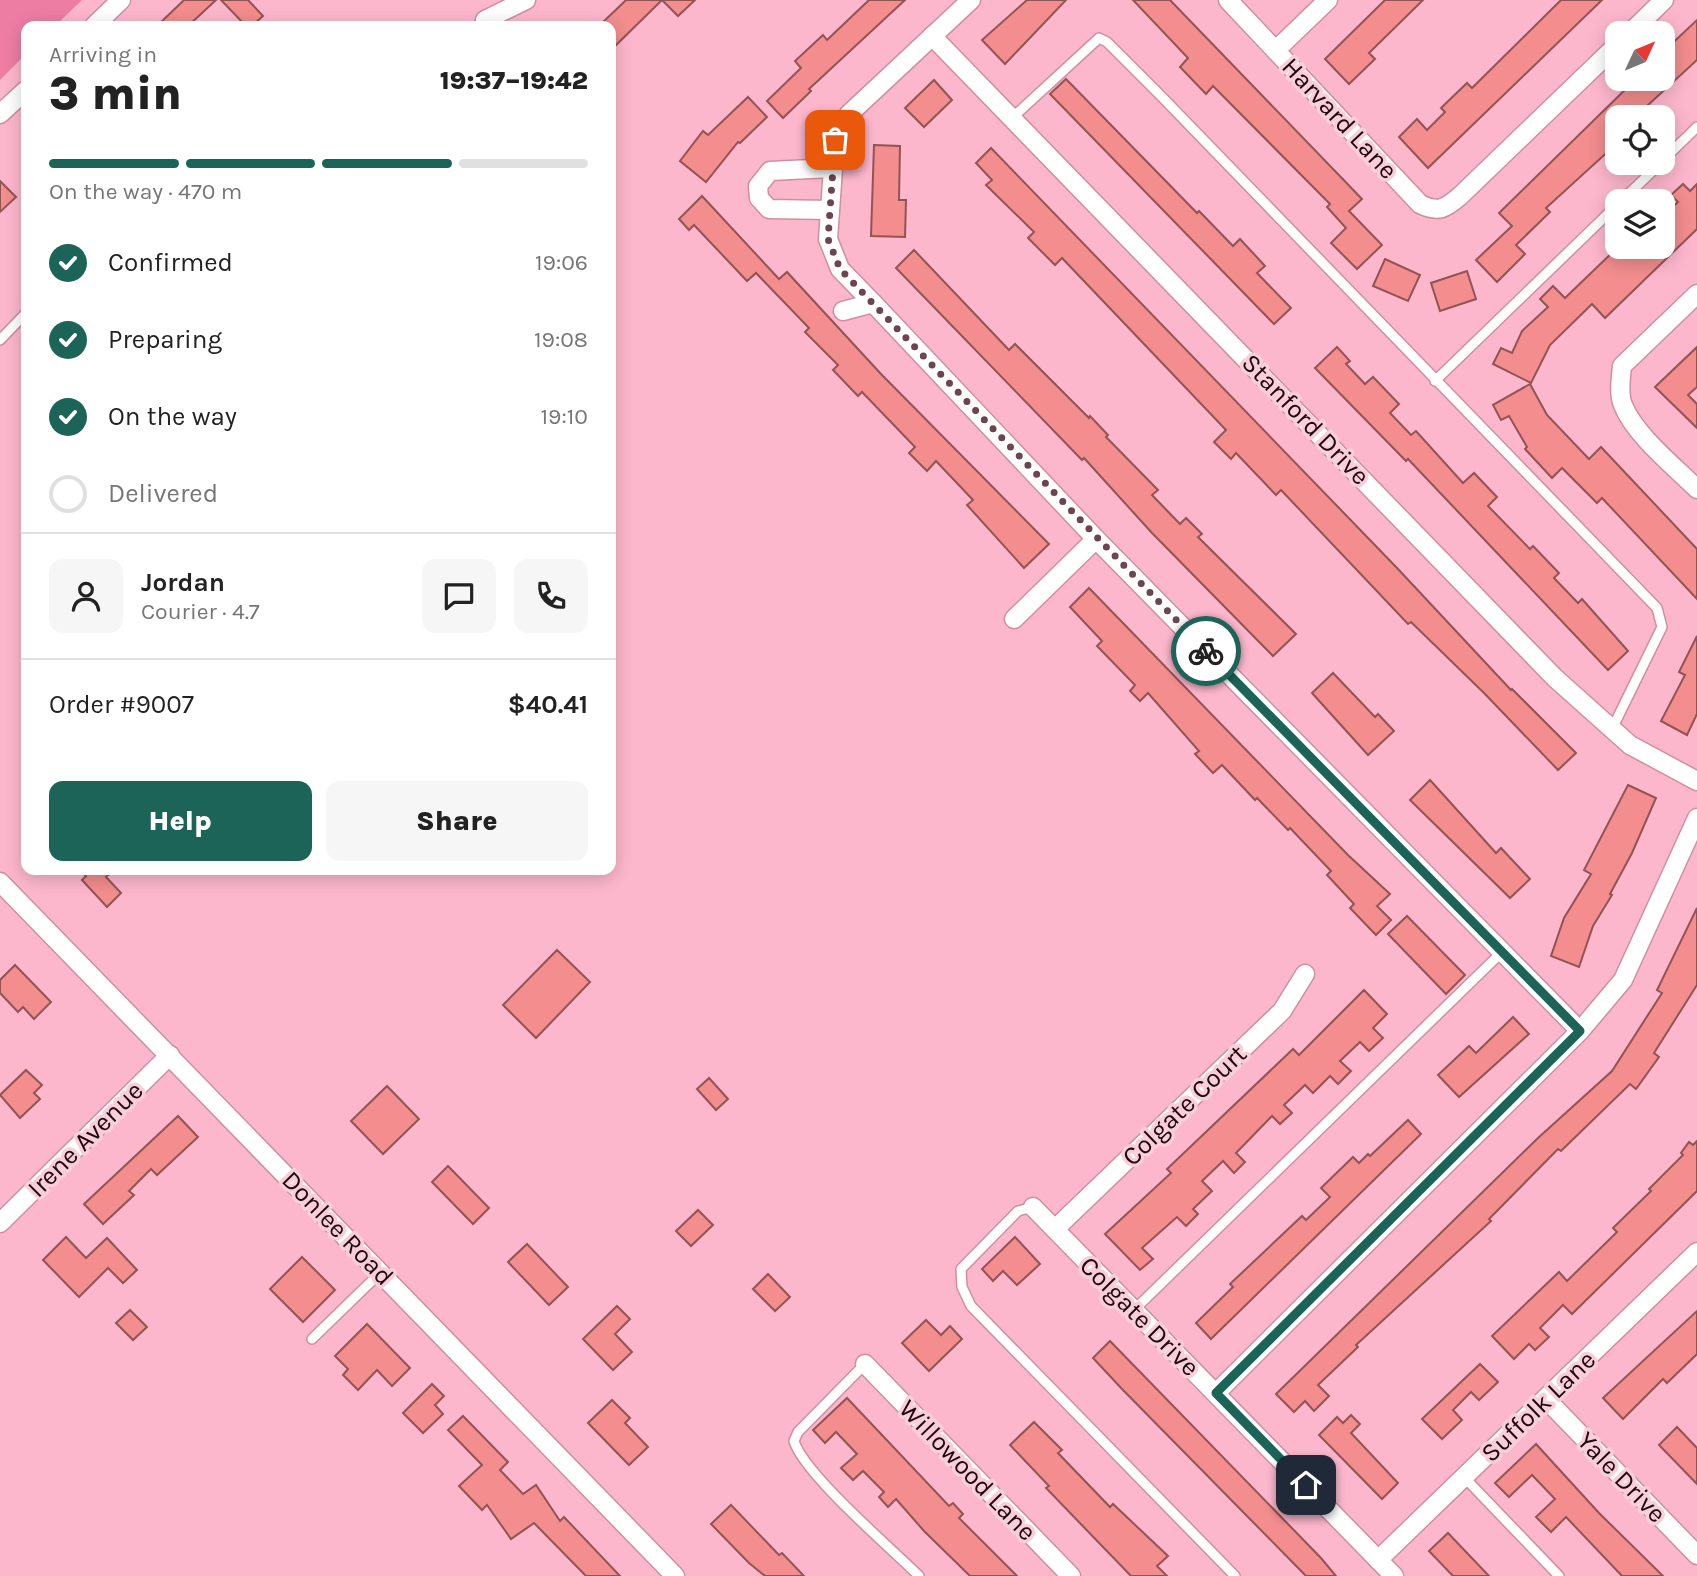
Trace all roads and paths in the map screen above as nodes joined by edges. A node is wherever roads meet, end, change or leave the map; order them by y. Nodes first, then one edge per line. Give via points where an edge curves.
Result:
1 (121, 0) edge
2 (526, 0) edge
3 (971, 0) edge
4 (1228, 0) edge
5 (1328, 0) edge
6 (1664, 0) edge
7 (485, 20) dead end
8 (99, 21) edge
9 (1642, 21) edge
10 (932, 36) junction
11 (1276, 50) junction
12 (1605, 57) edge
13 (21, 95) edge
14 (0, 114) edge
15 (1012, 118) junction
16 (1697, 127) edge
17 (1675, 149) edge
18 (831, 167) junction
19 (1648, 175) edge
20 (1634, 189) edge
21 (830, 210) junction
22 (1605, 217) edge
23 (1697, 294) edge
24 (873, 303) junction
25 (843, 311) dead end
26 (21, 318) edge
27 (0, 340) edge
28 (1435, 381) junction
29 (1697, 489) edge
30 (1096, 539) junction
31 (1014, 619) dead end
32 (1612, 729) junction
33 (1697, 782) edge
34 (1697, 818) edge
35 (0, 882) edge
36 (1502, 952) junction
37 (1306, 974) dead end
38 (1580, 1031) junction
39 (170, 1055) junction
40 (1033, 1207) joint
41 (0, 1223) edge
42 (1055, 1229) junction
43 (1697, 1252) edge
44 (381, 1272) junction
45 (1134, 1310) junction
46 (312, 1339) dead end
47 (865, 1364) joint
48 (1216, 1393) junction
49 (1546, 1399) junction
50 (1464, 1477) junction
51 (1697, 1555) edge
52 (1378, 1560) junction
53 (675, 1576) edge
54 (919, 1576) edge
55 (1071, 1576) edge
56 (1235, 1576) edge
57 (1394, 1576) edge
58 (1559, 1576) edge

1 - 8 street
2 - 7 street
3 - 10 street
4 - 11 street, Harvard Lane
5 - 11 street
6 - 9 street
10 - 15 street, Stanford Drive
10 - 18 street via 849,114 835,140
11 - 12 street, Harvard Lane via 1420,204 1433,211 1446,208 1460,196
13 - 14 street
15 - 28 lane via 1098,38 1107,42
15 - 32 street, Stanford Drive via 1555,678
16 - 17 lane
18 - 21 street
18 - 21 street via 770,170 758,186 759,198 769,208
19 - 20 lane
21 - 24 street via 832,254
22 - 28 lane
23 - 29 street via 1622,366 1620,387 1622,405 1636,426
24 - 25 street
24 - 30 street
26 - 27 lane
28 - 32 lane via 1657,608 1662,627
30 - 31 street
30 - 36 street
32 - 33 street, Stanford Drive via 1650,757
34 - 38 street via 1623,980
35 - 39 street, Donlee Road
36 - 38 street
36 - 45 lane
37 - 42 street, Colgate Court via 1282,1011
38 - 48 street
39 - 41 street, Irene Avenue
39 - 44 street, Donlee Road
40 - 42 street, Colgate Drive
40 - 56 lane via 1018,1211 961,1269 961,1287 971,1306
42 - 45 street, Colgate Drive
43 - 49 street, Suffolk Lane
44 - 46 lane
44 - 53 street, Donlee Road
45 - 48 street, Colgate Drive
47 - 54 lane via 793,1441 863,1523
47 - 55 street, Willowood Lane
48 - 52 street, Colgate Drive
49 - 50 street, Suffolk Lane
49 - 51 street, Yale Drive
50 - 52 street, Suffolk Lane
50 - 58 lane
52 - 57 street, Colgate Drive

